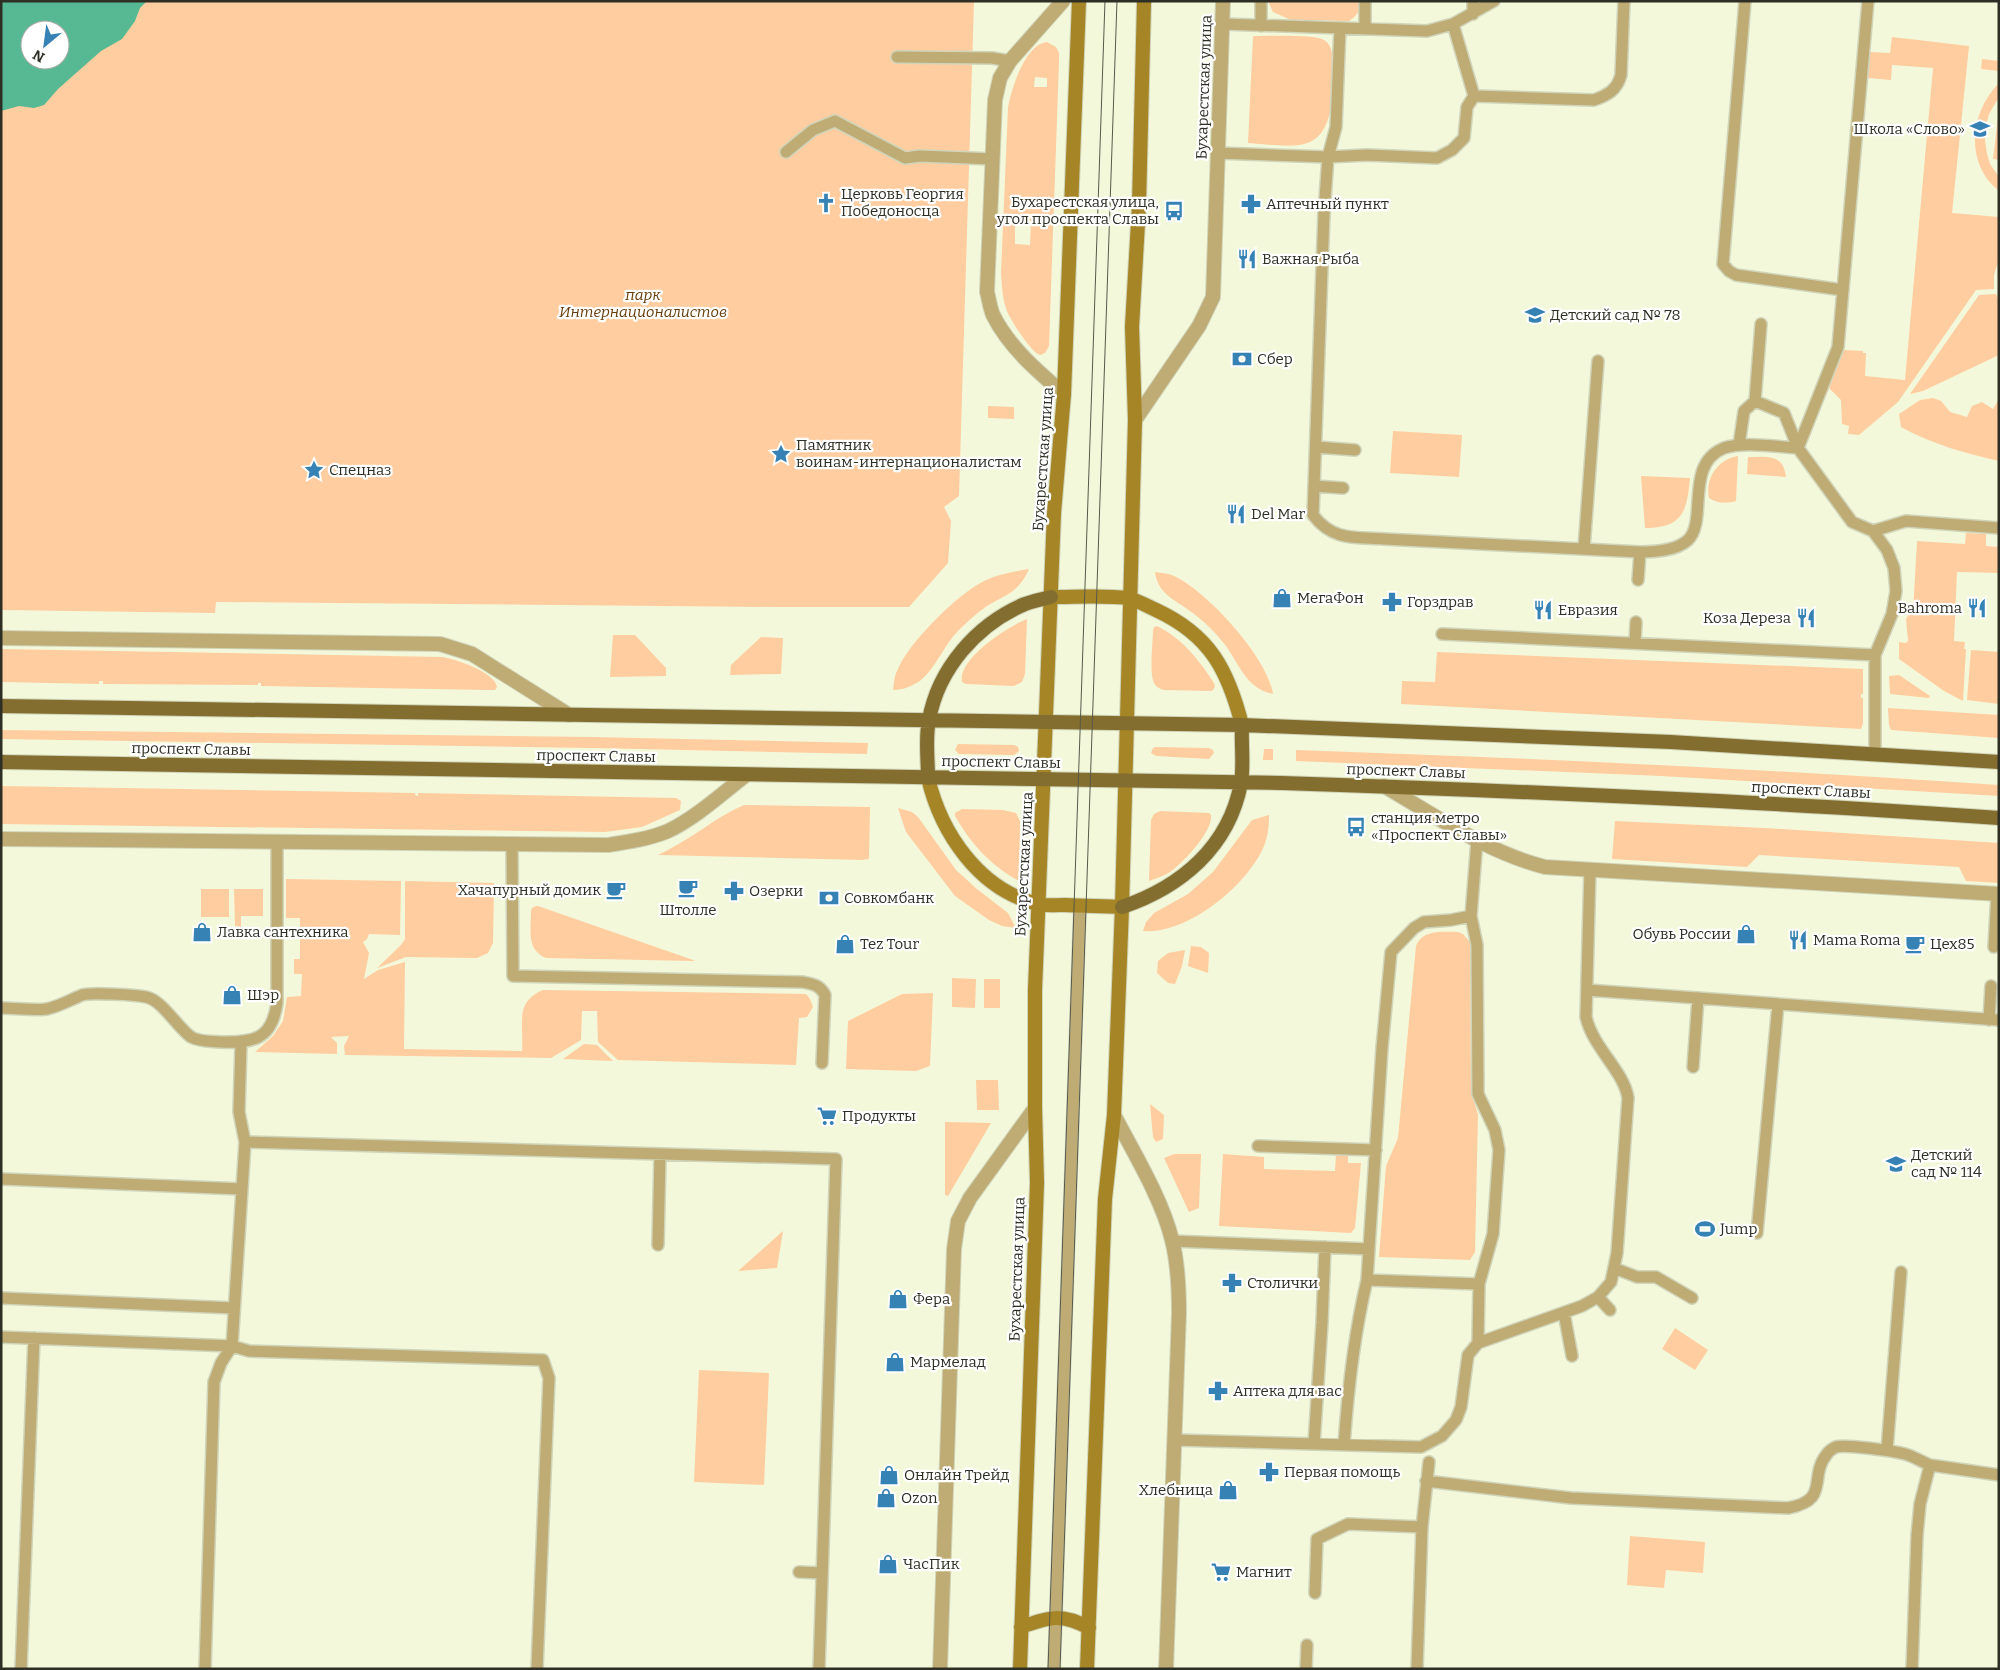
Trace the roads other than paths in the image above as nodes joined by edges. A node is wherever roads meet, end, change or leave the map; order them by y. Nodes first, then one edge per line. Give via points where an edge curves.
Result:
1 (1063, 1) edge
2 (1079, 1) edge
3 (1144, 1) edge
4 (1223, 1) edge
5 (1261, 1) edge
6 (1365, 1) edge
7 (1473, 1) edge
8 (1494, 1) edge
9 (1624, 1) edge
10 (1745, 1) edge
11 (1868, 1) edge
12 (1473, 14) junction
13 (1223, 24) junction
14 (1453, 24) junction
15 (1260, 26) junction
16 (1340, 28) junction
17 (1364, 28) junction
18 (897, 57) dead end
19 (1010, 61) junction
20 (1474, 96) junction
21 (786, 152) dead end
22 (1218, 153) junction
23 (1328, 157) junction
24 (992, 159) junction
25 (1843, 290) junction
26 (1761, 324) dead end
27 (1598, 361) dead end
28 (1064, 394) junction
29 (1755, 401) junction
30 (1135, 420) junction
31 (1739, 445) junction
32 (1316, 447) junction
33 (1798, 448) junction
34 (1355, 450) dead end
35 (1314, 486) junction
36 (1343, 488) dead end
37 (1999, 528) edge
38 (1873, 531) junction
39 (1584, 548) junction
40 (1640, 552) junction
41 (1638, 580) dead end
42 (1051, 596) junction
43 (1129, 598) junction
44 (1636, 622) dead end
45 (1442, 634) dead end
46 (1, 638) edge
47 (1635, 643) junction
48 (1875, 655) junction
49 (1, 706) edge
50 (569, 715) junction
51 (928, 721) junction
52 (1047, 723) junction
53 (1126, 723) junction
54 (1242, 725) junction
55 (1875, 754) junction
56 (1, 762) edge
57 (1999, 762) edge
58 (746, 775) junction
59 (928, 778) junction
60 (1045, 779) junction
61 (1124, 780) junction
62 (1241, 782) junction
63 (1384, 786) junction
64 (1999, 818) edge
65 (1, 839) edge
66 (277, 840) junction
67 (1477, 840) junction
68 (512, 843) junction
69 (1590, 869) junction
70 (1998, 894) edge
71 (1039, 904) junction
72 (1080, 906) junction
73 (1122, 907) junction
74 (1471, 916) junction
75 (1994, 947) dead end
76 (1991, 986) dead end
77 (1587, 990) junction
78 (1698, 998) junction
79 (1778, 1004) junction
80 (1, 1008) edge
81 (1994, 1020) edge
82 (241, 1043) junction
83 (822, 1063) dead end
84 (1693, 1067) dead end
85 (1035, 1108) junction
86 (1114, 1115) junction
87 (245, 1142) junction
88 (1258, 1146) dead end
89 (1376, 1150) junction
90 (660, 1155) junction
91 (1, 1179) edge
92 (242, 1189) junction
93 (1757, 1233) dead end
94 (1172, 1240) junction
95 (658, 1245) dead end
96 (1325, 1246) junction
97 (1369, 1248) junction
98 (1614, 1268) junction
99 (1901, 1272) dead end
100 (1368, 1280) junction
101 (1479, 1284) junction
102 (1598, 1297) junction
103 (1, 1298) edge
104 (1692, 1298) dead end
105 (234, 1308) junction
106 (1610, 1310) dead end
107 (1564, 1313) junction
108 (1, 1337) edge
109 (34, 1338) junction
110 (1478, 1343) junction
111 (232, 1346) junction
112 (1572, 1356) dead end
113 (1174, 1440) junction
114 (1314, 1444) junction
115 (1344, 1445) junction
116 (1421, 1447) junction
117 (1887, 1450) junction
118 (1429, 1462) junction
119 (1930, 1465) junction
120 (1999, 1475) edge
121 (1426, 1482) junction
122 (1441, 1484) junction
123 (1422, 1527) junction
124 (799, 1572) dead end
125 (822, 1573) junction
126 (1315, 1593) dead end
127 (1056, 1618) junction
128 (1021, 1627) junction
129 (1089, 1628) junction
130 (1307, 1645) dead end
131 (21, 1669) edge
132 (205, 1669) edge
133 (537, 1669) edge
134 (819, 1669) edge
135 (940, 1669) edge
136 (1020, 1669) edge
137 (1054, 1669) edge
138 (1087, 1669) edge
139 (1166, 1669) edge
140 (1306, 1669) edge
141 (1418, 1669) edge
142 (1912, 1669) edge

1 - 19 street
2 - 28 main road, Бухарестская улица
3 - 30 main road via 1139,205 1132,327
4 - 13 street, Бухарестская улица
5 - 15 lane
6 - 17 lane
7 - 12 lane
8 - 12 lane
9 - 20 lane via 1621,75 1618,85 1606,96 1594,100
10 - 25 lane via 1723,264 1736,275
11 - 25 lane
12 - 14 lane
13 - 15 lane
13 - 22 street, Бухарестская улица
14 - 17 lane via 1427,31
14 - 20 lane
15 - 16 lane
16 - 17 lane
16 - 23 lane via 1336,127
18 - 19 lane
19 - 24 street via 1000,78 995,100
20 - 23 lane via 1467,107 1464,138 1437,158
21 - 24 lane via 813,130 835,121 905,158
22 - 23 lane
22 - 30 street, Бухарестская улица via 1212,303
23 - 32 lane
24 - 28 street via 987,292 992,314 1010,342
25 - 33 lane via 1836,355
26 - 29 lane
27 - 39 lane
28 - 42 main road, Бухарестская улица
29 - 31 lane via 1744,411
29 - 33 lane via 1784,412
30 - 43 main road
31 - 33 lane
31 - 40 lane via 1714,454 1703,468 1694,530 1689,539 1673,548
32 - 34 lane
32 - 35 lane
33 - 38 lane via 1852,522
35 - 36 lane
35 - 39 lane via 1313,515 1332,533 1346,537
37 - 38 lane via 1906,521
38 - 48 lane via 1887,550 1894,568 1896,591 1892,614
39 - 40 lane
40 - 41 lane
42 - 43 main road
42 - 51 main road via 1002,616 962,650 947,672
42 - 52 main road, Бухарестская улица
43 - 53 main road
43 - 54 main road via 1173,618 1212,653 1226,675
44 - 47 lane
45 - 47 lane
46 - 50 street via 440,644 472,654
47 - 48 lane
48 - 55 lane
49 - 50 main road
50 - 51 main road
51 - 52 main road
51 - 59 main road
52 - 53 main road
52 - 60 main road, Бухарестская улица
53 - 54 main road
53 - 61 main road
54 - 55 main road via 1652,741
54 - 62 main road
55 - 57 main road
56 - 58 main road, проспект Славы
58 - 59 main road, проспект Славы
58 - 68 street via 705,808 668,831 641,839 608,845
59 - 60 main road, проспект Славы
59 - 71 main road via 941,819 965,856 998,885
60 - 61 main road, проспект Славы
60 - 71 main road, Бухарестская улица
61 - 62 main road, проспект Славы
61 - 73 main road
62 - 63 main road, проспект Славы
62 - 73 main road via 1234,808 1207,854 1166,888
63 - 64 main road, проспект Славы via 1818,806
63 - 67 street
65 - 66 street
66 - 68 street
66 - 82 lane via 276,1013 266,1031 252,1041
67 - 69 street via 1522,861
67 - 74 lane
68 - 83 lane via 513,976 813,984 821,987 825,995
69 - 70 street
69 - 77 lane
70 - 75 lane
71 - 72 main road
71 - 85 main road, Бухарестская улица
72 - 73 main road
72 - 127 lane
73 - 86 main road
74 - 89 lane via 1424,922 1391,952
74 - 101 lane via 1476,945 1478,1094 1495,1130 1499,1150 1493,1234
76 - 81 lane
77 - 78 lane
77 - 98 lane via 1588,1029 1625,1086 1628,1098
78 - 79 lane
78 - 84 lane
79 - 81 lane
79 - 93 lane
80 - 82 lane via 45,1009 84,994 148,997 193,1038
82 - 87 lane via 239,1112
85 - 128 main road, Бухарестская улица via 1037,1183
85 - 135 street via 970,1198 958,1221 954,1248
86 - 94 street via 1140,1163
86 - 129 main road via 1105,1199
87 - 90 lane
87 - 92 lane
88 - 89 lane
89 - 97 lane
90 - 95 lane
90 - 125 lane via 836,1159
91 - 92 lane
92 - 105 lane
94 - 96 lane
94 - 113 street via 1179,1287
96 - 97 lane
96 - 114 lane
97 - 100 lane
98 - 102 lane via 1611,1282
98 - 104 lane via 1637,1277 1656,1277
99 - 117 lane
100 - 101 lane
100 - 115 lane via 1350,1375
101 - 110 lane
102 - 106 lane
102 - 107 lane
103 - 105 lane
105 - 111 lane
107 - 110 lane
107 - 112 lane
108 - 109 lane
109 - 111 lane
109 - 131 lane
110 - 116 lane via 1468,1355 1462,1407 1456,1420 1442,1436
111 - 132 lane via 214,1382
111 - 133 lane via 249,1352 543,1360 549,1378
113 - 114 lane
113 - 139 street
114 - 115 lane
115 - 116 lane
116 - 118 lane
117 - 119 lane via 1907,1454
117 - 122 lane via 1836,1447 1827,1453 1820,1465 1817,1490 1810,1499 1788,1508 1571,1498
118 - 121 lane
118 - 122 lane
119 - 120 lane
119 - 142 lane via 1920,1504 1917,1536
121 - 122 lane
121 - 123 lane
123 - 126 lane via 1348,1524 1317,1538
123 - 141 lane
124 - 125 lane
125 - 134 lane
127 - 128 main road via 1049,1617
127 - 129 main road via 1076,1621
127 - 137 lane
128 - 136 main road, Бухарестская улица
129 - 138 main road
130 - 140 lane

